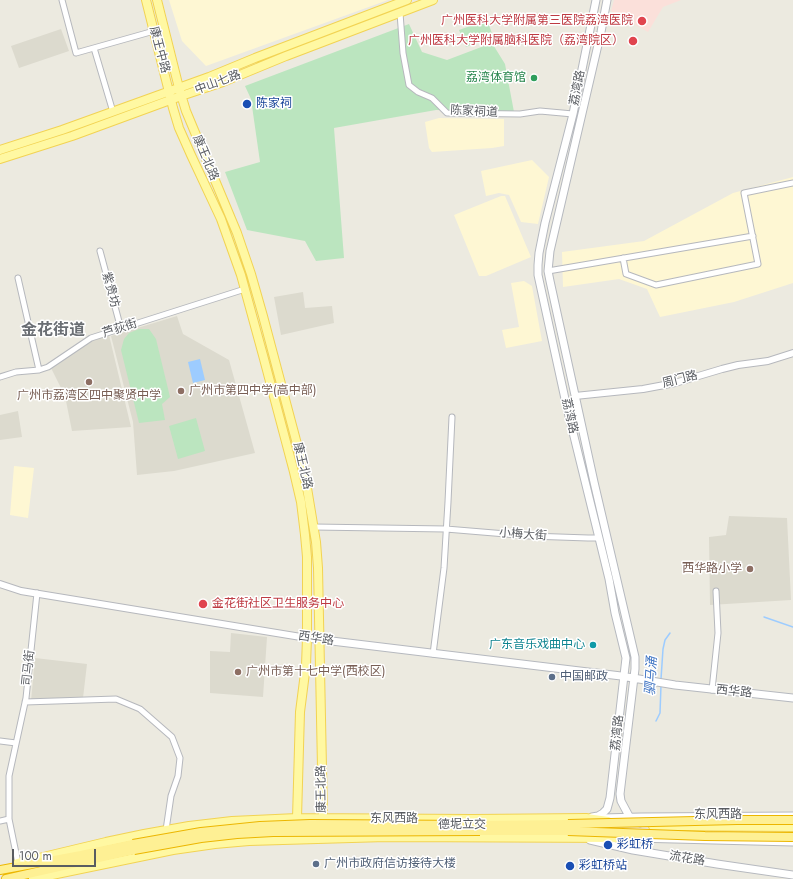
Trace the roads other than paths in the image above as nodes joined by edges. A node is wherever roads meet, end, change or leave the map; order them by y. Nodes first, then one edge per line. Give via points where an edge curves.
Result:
1 (62, 0) edge
2 (146, 0) edge
3 (157, 0) edge
4 (407, 0) edge
5 (433, 0) edge
6 (596, 0) edge
7 (607, 0) edge
8 (400, 13) junction
9 (154, 31) junction
10 (94, 48) junction
11 (220, 73) junction
12 (223, 82) junction
13 (179, 88) junction
14 (169, 91) junction
15 (181, 96) junction
16 (171, 99) junction
17 (113, 112) junction
18 (573, 114) junction
19 (0, 150) edge
20 (0, 159) edge
21 (793, 183) edge
22 (753, 236) junction
23 (100, 251) dead end
24 (623, 258) junction
25 (548, 271) junction
26 (18, 278) dead end
27 (246, 289) junction
28 (121, 329) junction
29 (793, 354) edge
30 (38, 370) junction
31 (0, 377) edge
32 (575, 396) junction
33 (565, 397) junction
34 (452, 417) dead end
35 (314, 527) junction
36 (446, 530) junction
37 (600, 538) junction
38 (0, 584) edge
39 (716, 591) dead end
40 (37, 593) junction
41 (307, 616) junction
42 (319, 616) junction
43 (307, 638) junction
44 (320, 640) junction
45 (433, 654) junction
46 (635, 657) junction
47 (626, 658) junction
48 (624, 676) junction
49 (634, 678) junction
50 (712, 690) junction
51 (793, 698) edge
52 (25, 702) junction
53 (0, 741) edge
54 (16, 742) junction
55 (793, 815) edge
56 (629, 816) junction
57 (297, 818) junction
58 (323, 818) junction
59 (586, 818) junction
60 (9, 819) junction
61 (386, 819) junction
62 (468, 819) junction
63 (248, 820) junction
64 (793, 820) edge
65 (0, 821) edge
66 (647, 825) junction
67 (793, 827) edge
68 (703, 829) junction
69 (166, 830) junction
70 (793, 831) edge
71 (386, 837) junction
72 (793, 837) edge
73 (310, 838) junction
74 (468, 838) junction
75 (582, 838) junction
76 (620, 838) junction
77 (249, 840) junction
78 (793, 843) edge
79 (133, 847) junction
80 (18, 864) junction
81 (0, 869) edge
82 (793, 874) edge
83 (6, 879) edge
84 (33, 879) edge

1 - 10 street via 76,53
2 - 9 main road, 康王中路
3 - 13 main road, 康王中路
4 - 11 main road, 中山七路
5 - 8 main road, 中山七路
6 - 18 main road, 荔湾路
7 - 25 main road, 荔湾路 via 553,236
8 - 12 main road, 中山七路
8 - 18 street, 陈家祠道 via 403,53 410,85 432,98 447,113 520,114 540,111
9 - 10 street
9 - 14 main road, 康王中路
10 - 17 street
11 - 12 main road
11 - 13 main road, 中山七路
12 - 15 main road, 中山七路
13 - 14 main road, 中山七路
13 - 15 main road, 康王北路
14 - 16 main road, 康王中路
14 - 17 main road, 中山七路
15 - 16 main road, 中山七路
15 - 35 main road, 康王北路 via 254,281 304,473
16 - 20 main road, 中山七路 via 72,136
16 - 27 main road, 康王北路 via 186,144 226,232
17 - 19 main road, 中山七路
18 - 33 main road, 荔湾路 via 544,228 538,265 538,275
21 - 22 street via 744,193
22 - 24 street
22 - 24 street via 758,264 656,284 626,274
23 - 28 street, 紫贵坊
24 - 25 street
25 - 32 main road, 荔湾路
26 - 30 street
27 - 28 street, 芦荻街
27 - 41 main road, 康王北路 via 300,502 307,557
28 - 30 street, 芦荻街 via 91,338 48,367
29 - 32 street, 周门路 via 674,382
30 - 31 street, 芦荻街 via 16,372
32 - 33 street, 周门路
32 - 46 main road, 荔湾路
33 - 37 main road, 荔湾路
34 - 36 street
35 - 36 street, 小梅大街
35 - 42 main road, 康王北路
36 - 37 street, 小梅大街
36 - 45 street
37 - 47 main road, 荔湾路
38 - 40 street, 西华路
39 - 50 street via 718,633
40 - 43 street, 西华路
40 - 52 street, 司马街
41 - 42 street via 314,622
41 - 43 main road, 康王北路
42 - 44 main road, 康王北路
43 - 44 main road, 西华路
43 - 57 main road, 康王北路 via 300,712
44 - 45 main road, 西华路
44 - 58 main road, 康王北路
45 - 48 main road, 西华路
46 - 47 main road
46 - 49 main road, 荔湾路
47 - 48 main road, 荔湾路
48 - 49 main road, 西华路
48 - 59 main road, 荔湾路 via 609,804 603,813
49 - 50 main road, 西华路
49 - 56 main road, 荔湾路 via 620,794
50 - 51 main road, 西华路
52 - 54 street, 司马街
52 - 69 street via 116,699 140,709 172,736 180,758
53 - 54 street
54 - 60 street, 司马街 via 9,776
55 - 56 street, 东风西路
56 - 59 street, 东风西路
56 - 66 main road
57 - 58 main road, 东风西路
57 - 63 main road, 东风西路
57 - 73 main road
58 - 61 main road, 东风西路
58 - 73 main road, 康王北路
59 - 62 main road, 东风西路
59 - 66 main road
60 - 65 street
60 - 80 street, 司马街
61 - 62 main road, 东风西路
61 - 71 street
62 - 74 street
63 - 69 main road, 东风西路
63 - 77 street
64 - 79 highway, 德坭立交, bridge via 273,825 201,832
66 - 68 main road
67 - 68 main road
68 - 70 main road
68 - 76 main road
69 - 80 main road, 东风西路
71 - 73 main road, 东风西路
71 - 74 main road, 东风西路
72 - 79 highway, 德坭立交, bridge via 561,831 292,831 215,836
73 - 77 main road, 东风西路
74 - 75 main road, 东风西路
75 - 76 main road, 东风西路
75 - 82 main road, 流花路 via 632,850
76 - 78 street, 东风西路
77 - 84 main road, 东风西路 via 173,850
79 - 81 highway, 东风西路
79 - 83 highway
80 - 81 main road, 东风西路

